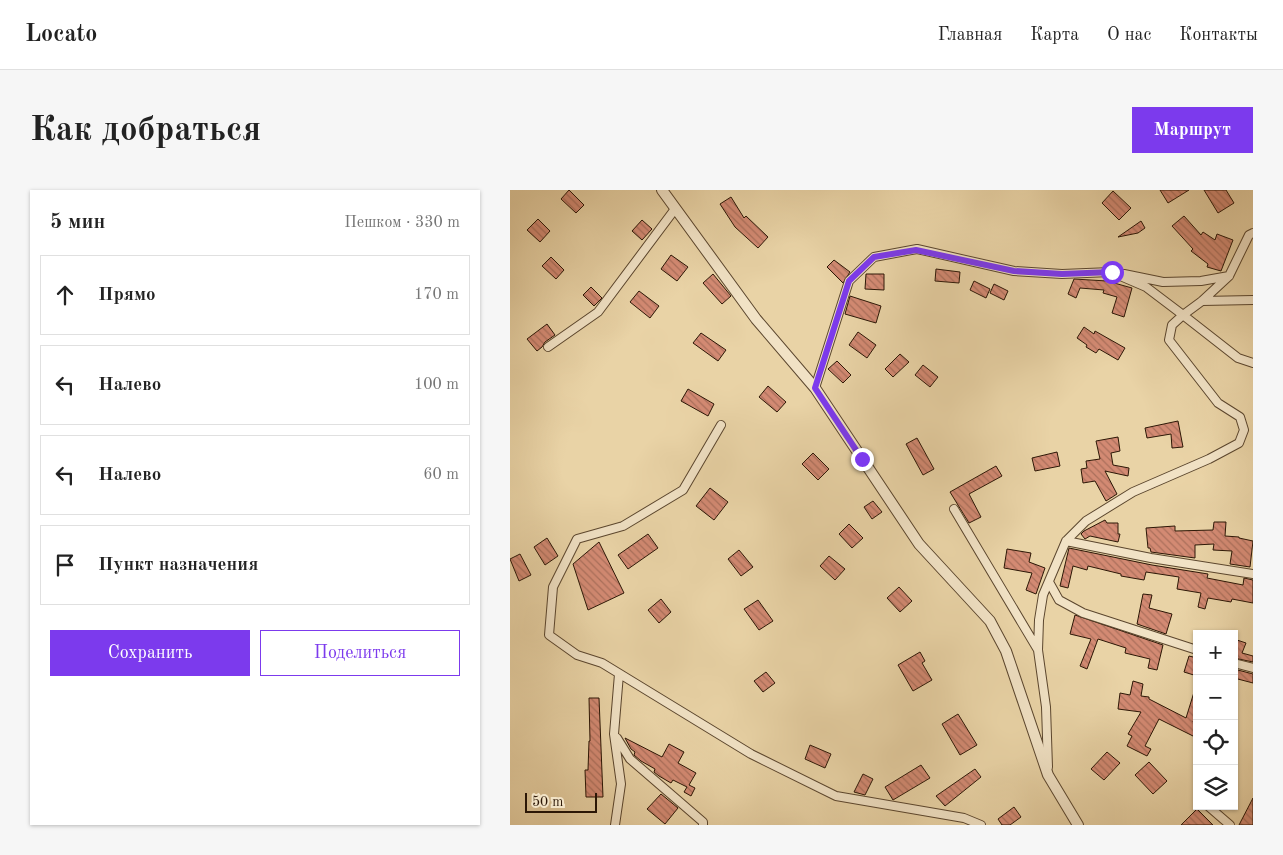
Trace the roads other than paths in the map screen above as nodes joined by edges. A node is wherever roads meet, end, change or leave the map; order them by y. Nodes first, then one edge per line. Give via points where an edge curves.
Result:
1 (662, 190) edge
2 (675, 209) junction
3 (1253, 233) edge
4 (1112, 272) junction
5 (1229, 276) junction
6 (1253, 300) edge
7 (1202, 301) junction
8 (1183, 315) junction
9 (548, 346) dead end
10 (1253, 363) edge
11 (815, 388) junction
12 (721, 425) dead end
13 (954, 509) dead end
14 (1066, 541) junction
15 (1253, 574) edge
16 (1049, 582) junction
17 (1193, 649) edge
18 (1038, 650) junction
19 (1238, 664) edge
20 (1253, 668) edge
21 (619, 674) junction
22 (614, 734) junction
23 (1048, 775) junction
24 (1213, 810) edge
25 (615, 825) edge
26 (703, 825) edge
27 (981, 825) edge
28 (1078, 825) edge
29 (1230, 825) edge

1 - 2 street
2 - 9 street via 598,312
2 - 11 street via 756,319
3 - 5 street via 1249,235
4 - 5 street via 1163,282
4 - 8 street via 1146,287
4 - 11 street via 1062,274 1014,271 916,250 874,257 849,281
5 - 7 street
6 - 7 street
7 - 8 street
8 - 10 street via 1238,358
8 - 14 street via 1172,325 1169,340 1218,403 1240,418 1244,430 1239,444 1133,492 1086,521
11 - 23 street via 919,544 990,621 1006,650
12 - 21 street via 683,490 624,526 577,539 553,587 549,635 577,654 602,663
13 - 18 street
14 - 15 street
14 - 16 street
16 - 17 street via 1059,600 1083,613
16 - 18 street via 1043,595
18 - 23 street via 1046,707
19 - 20 street
21 - 22 street
21 - 27 street via 751,754 836,796 964,818
22 - 25 street via 621,784
22 - 26 street via 630,759
23 - 28 street
24 - 29 street

